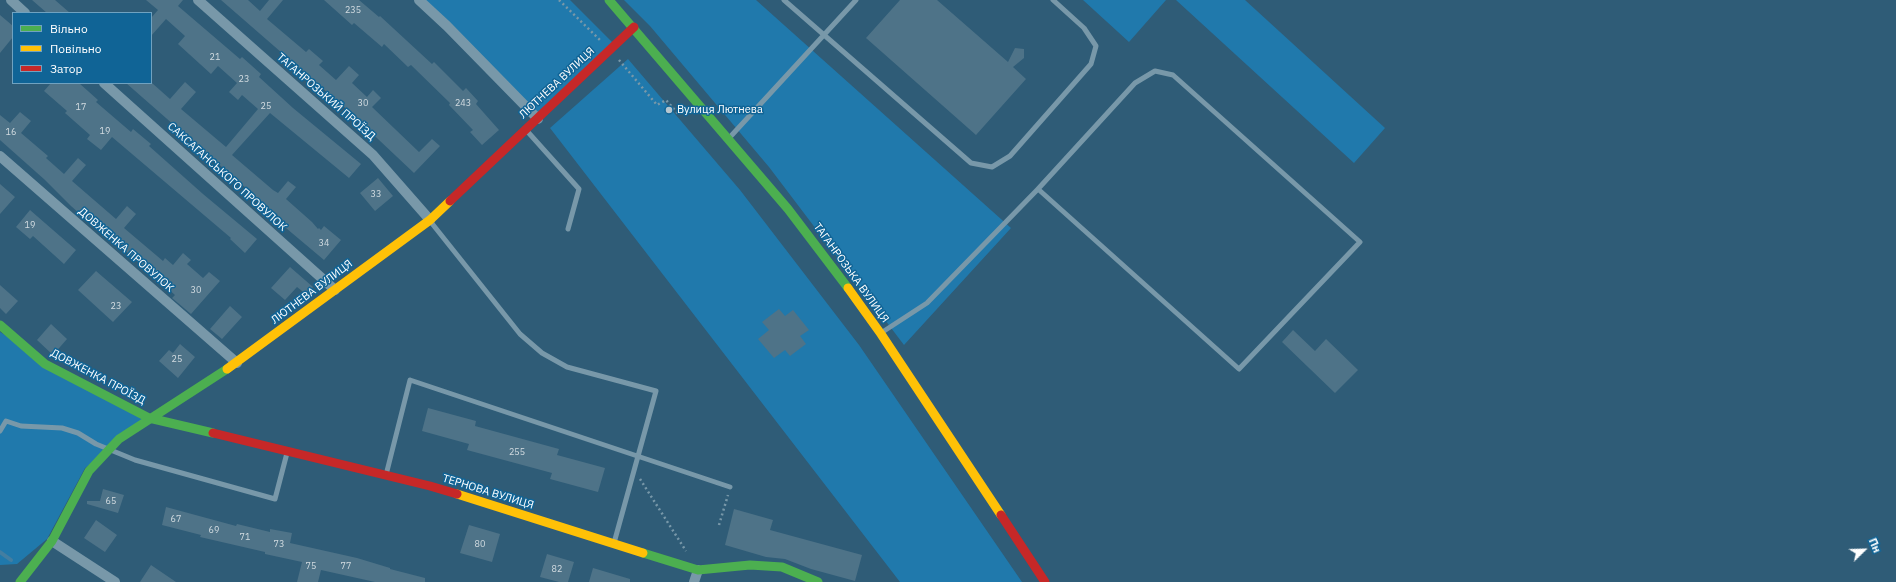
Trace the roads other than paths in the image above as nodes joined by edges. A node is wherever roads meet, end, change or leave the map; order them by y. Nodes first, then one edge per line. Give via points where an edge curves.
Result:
1 (11, 0) edge
2 (198, 0) edge
3 (419, 0) edge
4 (609, 0) edge
5 (784, 0) edge
6 (856, 0) edge
7 (1053, 0) edge
8 (24, 12) edge
9 (634, 27) junction
10 (825, 35) junction
11 (105, 84) edge
12 (538, 119) junction
13 (525, 130) junction
14 (729, 138) junction
15 (0, 156) edge
16 (1038, 189) junction
17 (430, 220) junction
18 (568, 229) dead end
19 (335, 290) junction
20 (0, 325) edge
21 (881, 334) junction
22 (237, 362) junction
23 (149, 418) junction
24 (0, 431) edge
25 (287, 452) junction
26 (638, 456) junction
27 (386, 476) junction
28 (730, 487) road end
29 (52, 541) junction
30 (614, 544) junction
31 (698, 570) junction
32 (20, 582) edge
33 (115, 582) edge
34 (694, 582) edge
35 (818, 582) edge
36 (1045, 582) edge

1 - 8 street
2 - 17 street, ТАГАНРОЗЬКИЙ ПРОЇЗД via 374,155
3 - 12 street
4 - 9 main road, ТАГАНРОЗЬКА ВУЛИЦЯ
5 - 10 lane
6 - 10 lane
7 - 10 lane via 1084,28 1096,46 1091,64 1010,156 992,167 971,164
9 - 12 main road, ЛЮТНЕВА ВУЛИЦЯ
9 - 14 main road, ТАГАНРОЗЬКА ВУЛИЦЯ
10 - 14 lane
11 - 19 street, САКСАГАНСЬКОГО ПРОВУЛОК
12 - 13 main road, ЛЮТНЕВА ВУЛИЦЯ
13 - 17 main road, ЛЮТНЕВА ВУЛИЦЯ
13 - 18 lane via 579,189
14 - 21 main road, ТАГАНРОЗЬКА ВУЛИЦЯ via 813,240
15 - 22 street, ДОВЖЕНКА ПРОВУЛОК
16 - 16 lane via 1239,369 1360,242 1173,75 1154,71 1135,83
16 - 21 lane via 927,303
17 - 19 main road, ЛЮТНЕВА ВУЛИЦЯ
17 - 26 lane via 520,334 542,352 567,367 656,392
19 - 22 main road, ЛЮТНЕВА ВУЛИЦЯ
20 - 23 main road, ДОВЖЕНКА ПРОЇЗД via 44,364
21 - 36 main road, ТАГАНРОЗЬКА ВУЛИЦЯ
22 - 23 main road, ЛЮТНЕВА ВУЛИЦЯ
23 - 25 main road, ТЕРНОВА ВУЛИЦЯ
23 - 29 main road, ЛЮТНЕВА ВУЛИЦЯ via 119,439 89,471
24 - 25 lane via 6,421 21,426 62,428 78,432 96,444 135,460 275,499
25 - 27 main road, ТЕРНОВА ВУЛИЦЯ
26 - 27 lane via 410,380
26 - 28 lane
26 - 30 lane
27 - 30 main road, ТЕРНОВА ВУЛИЦЯ via 430,486
29 - 32 main road, ЛЮТНЕВА ВУЛИЦЯ
29 - 33 street
30 - 31 main road, ТЕРНОВА ВУЛИЦЯ
31 - 34 street
31 - 35 main road, ТЕРНОВА ВУЛИЦЯ via 750,566 782,567

